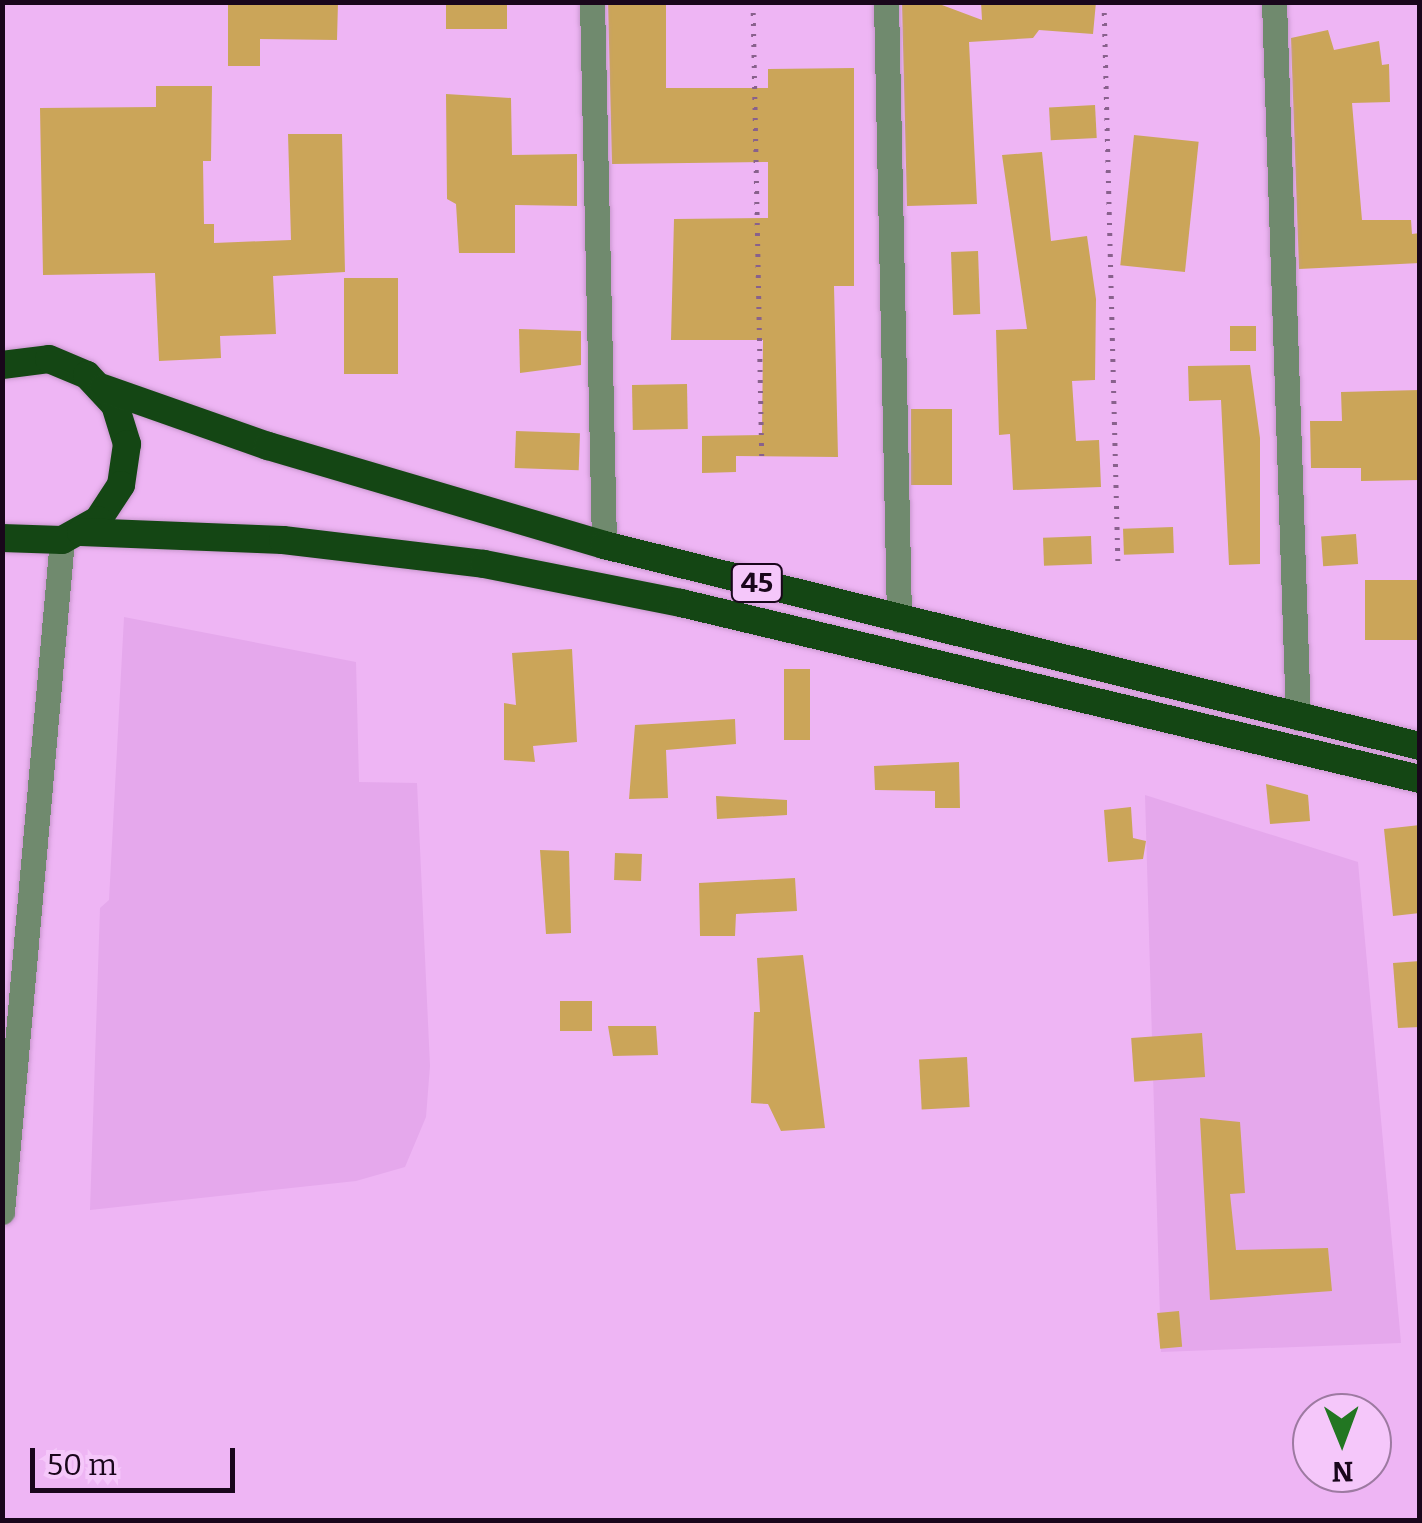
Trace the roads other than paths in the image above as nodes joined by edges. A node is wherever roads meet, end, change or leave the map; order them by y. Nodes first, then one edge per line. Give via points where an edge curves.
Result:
1 (592, 2) edge
2 (886, 2) edge
3 (1274, 2) edge
4 (2, 364) edge
5 (103, 388) junction
6 (71, 536) junction
7 (2, 538) edge
8 (604, 545) junction
9 (900, 620) junction
10 (1298, 718) junction
11 (1420, 746) edge
12 (1420, 779) edge
13 (2, 1212) edge

1 - 8 street
2 - 9 street
3 - 10 street
4 - 5 highway via 48,360
5 - 6 highway via 124,424 126,465 112,504
5 - 8 highway, 45 via 268,446
6 - 7 highway
6 - 12 highway, 45 via 283,540 484,564 681,603
6 - 13 street
8 - 9 highway, 45
9 - 10 highway, 45
10 - 11 highway, 45

